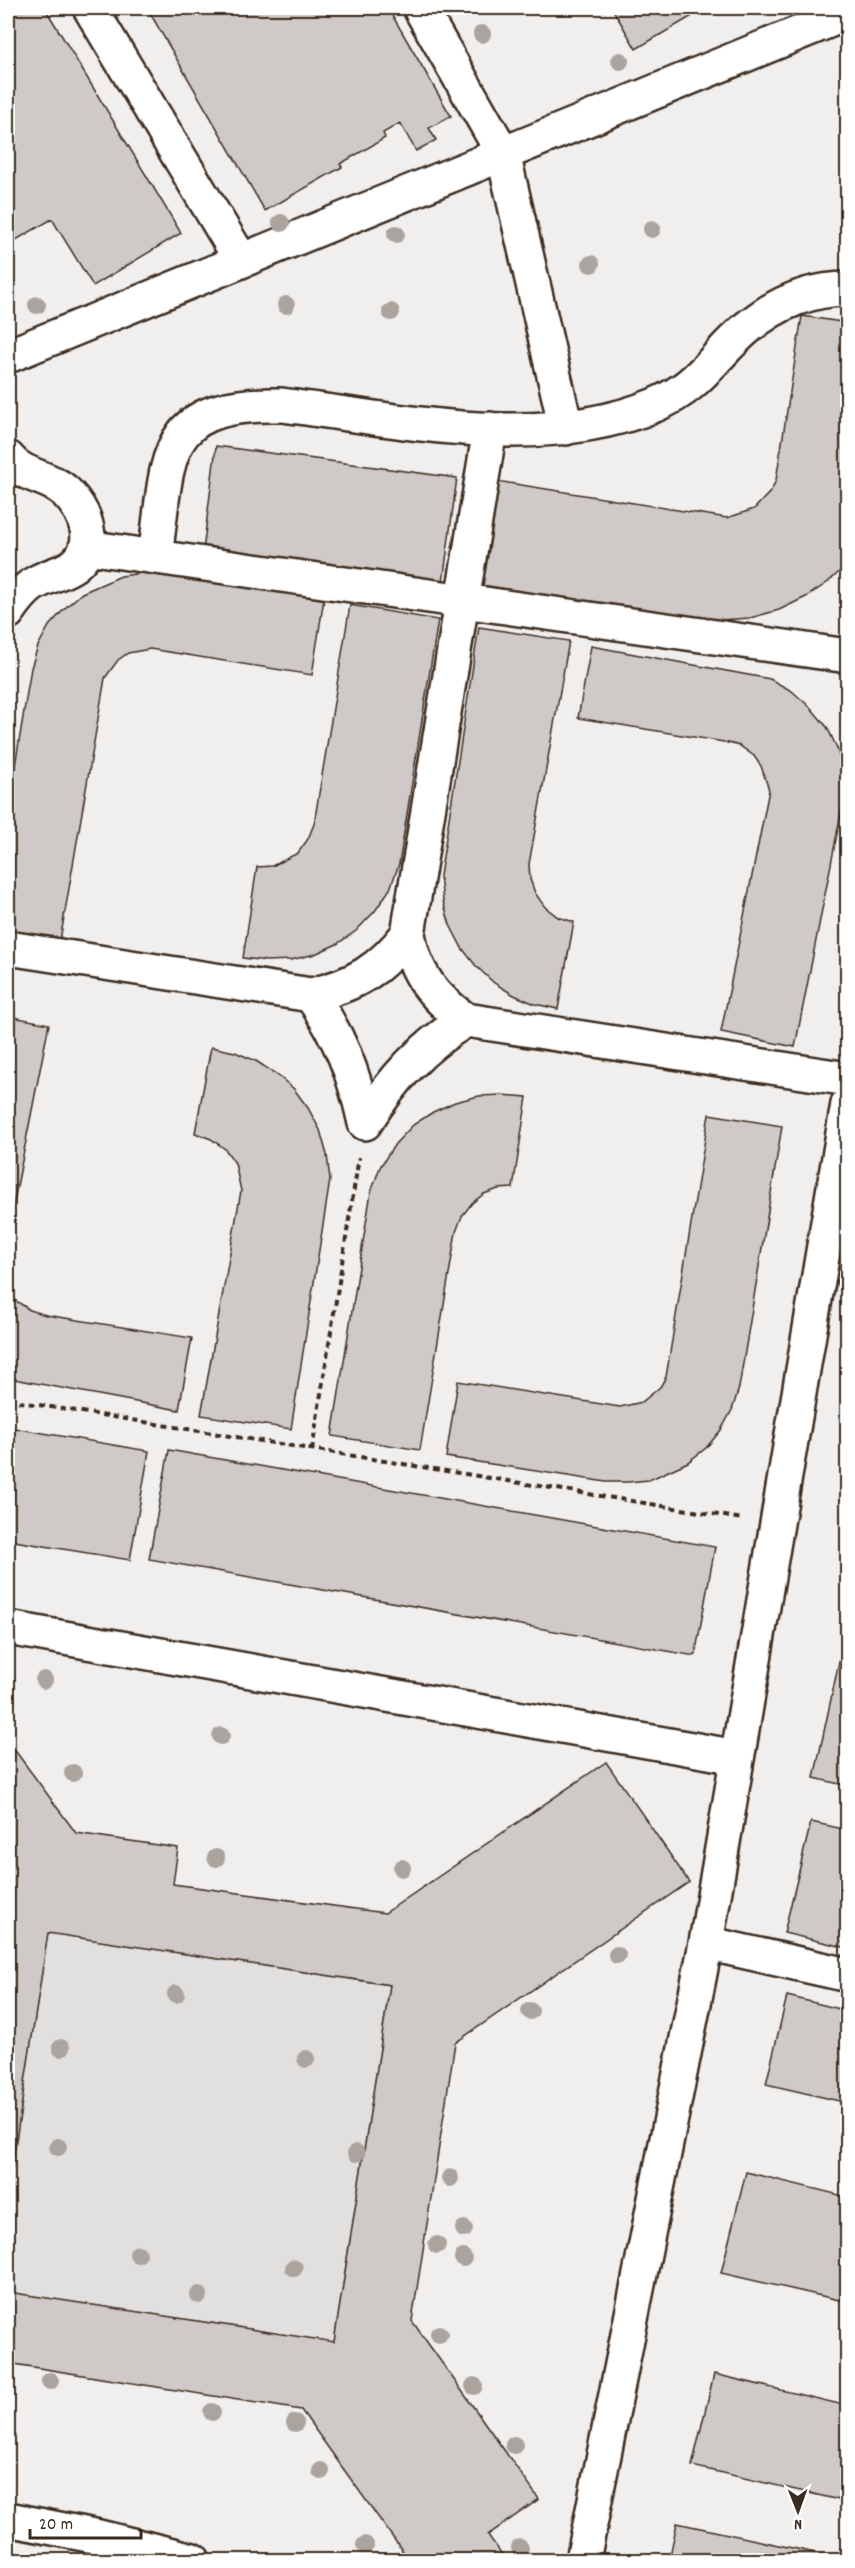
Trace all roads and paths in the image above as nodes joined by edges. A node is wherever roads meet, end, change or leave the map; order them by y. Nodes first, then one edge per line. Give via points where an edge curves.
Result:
1 (90, 8) edge
2 (420, 8) edge
3 (848, 13) edge
4 (801, 18) edge
5 (504, 153) junction
6 (241, 260) junction
7 (848, 289) edge
8 (8, 356) edge
9 (566, 428) junction
10 (490, 429) junction
11 (8, 458) edge
12 (86, 547) junction
13 (155, 556) junction
14 (461, 600) junction
15 (8, 612) edge
16 (848, 656) edge
17 (408, 934) junction
18 (8, 948) edge
19 (311, 995) junction
20 (466, 1020) junction
21 (848, 1079) edge
22 (848, 1104) edge
23 (365, 1123) junction
24 (8, 1401) edge
25 (312, 1450) junction
26 (777, 1524) junction
27 (8, 1628) edge
28 (737, 1757) junction
29 (706, 1943) junction
30 (848, 1975) edge
31 (8, 2519) edge
32 (193, 2560) edge
33 (583, 2560) edge

1 - 6 lane
2 - 5 lane
3 - 4 lane
4 - 5 lane
5 - 6 lane
5 - 9 lane
6 - 8 lane
7 - 9 lane via 807,293 783,303 748,327 689,387 657,404 619,418
9 - 10 lane
10 - 13 lane via 282,405 253,404 203,416 184,430 170,454
10 - 14 lane
11 - 12 lane via 15,468 64,490 79,506 86,517
12 - 13 lane
12 - 15 lane via 74,565 32,584
13 - 14 lane
14 - 16 lane
14 - 17 lane
17 - 19 lane via 381,964 364,976
17 - 20 lane via 424,981 436,997
18 - 19 lane
19 - 23 lane via 346,1054
20 - 21 lane
20 - 23 lane via 444,1033 405,1067
22 - 26 lane
23 - 25 path
24 - 25 path
25 - 26 path
26 - 28 lane
27 - 28 lane
28 - 29 lane
29 - 30 lane
29 - 33 lane
31 - 32 lane

